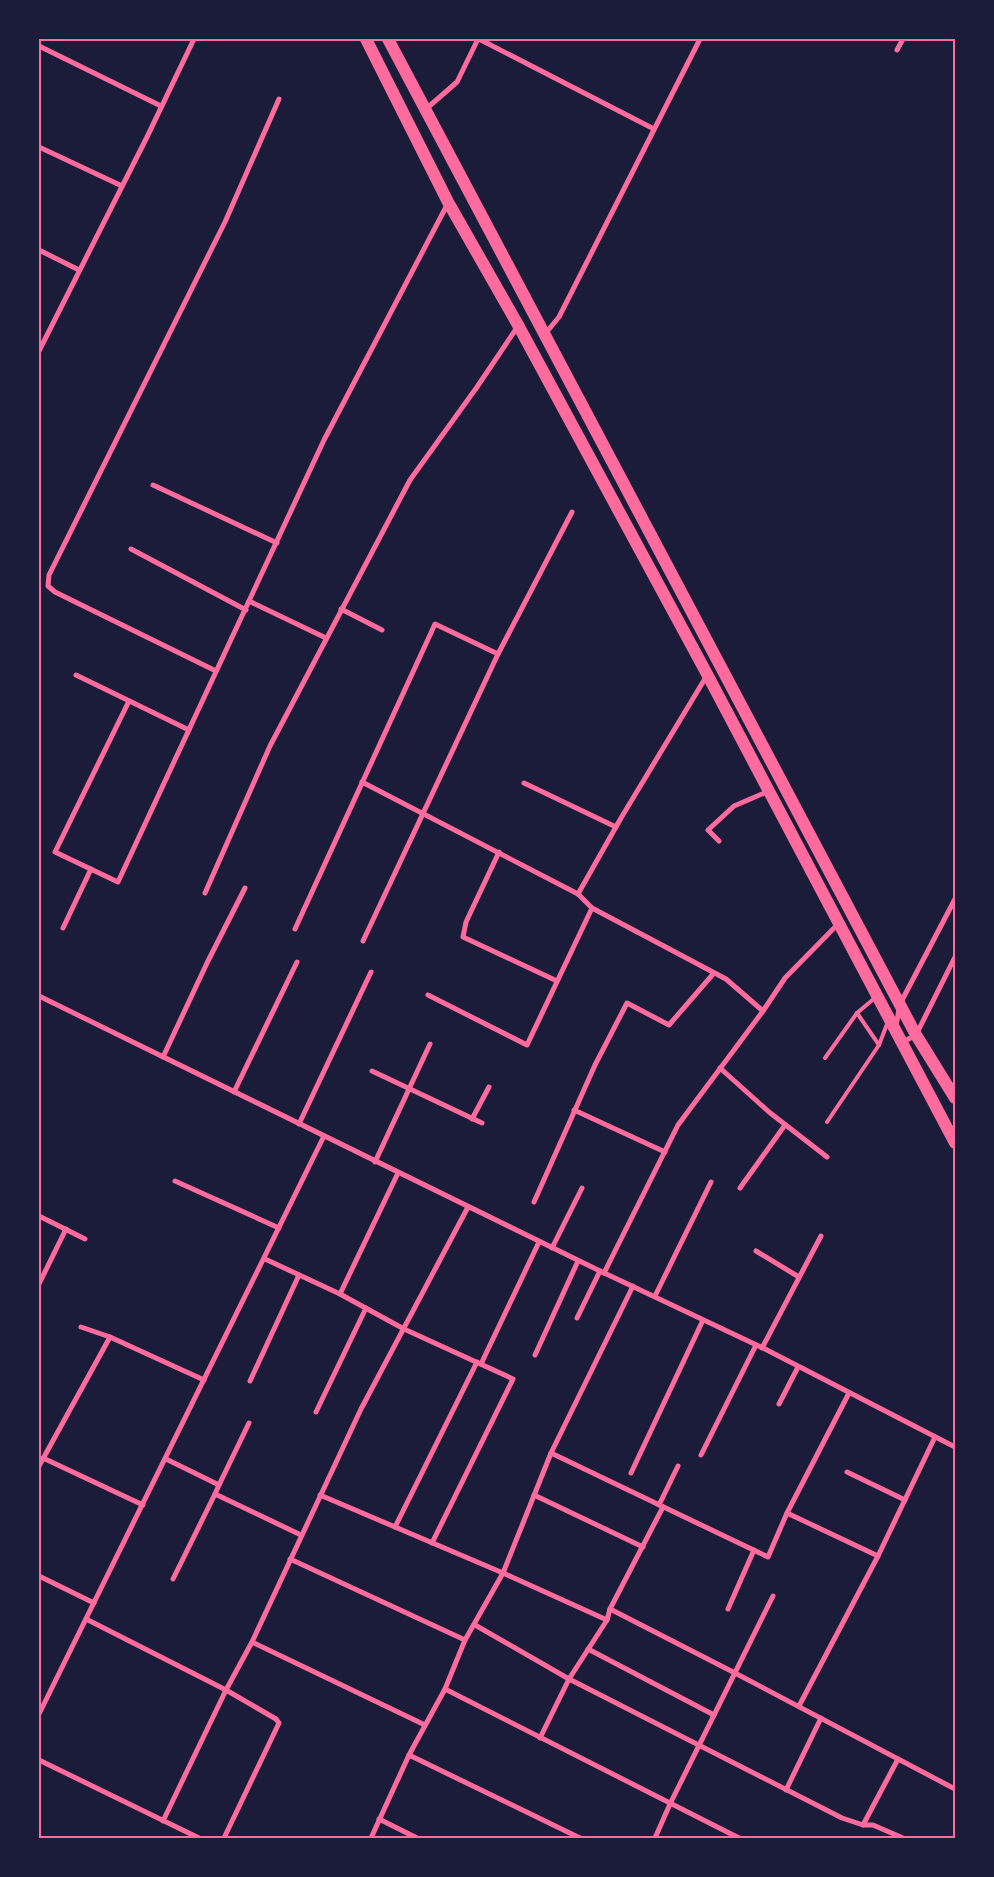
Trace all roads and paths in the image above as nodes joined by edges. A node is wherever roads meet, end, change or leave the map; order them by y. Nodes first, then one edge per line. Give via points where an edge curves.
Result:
1 (194, 39) edge
2 (366, 39) edge
3 (388, 39) edge
4 (479, 39) edge
5 (700, 39) edge
6 (903, 39) edge
7 (39, 46) edge
8 (898, 50) dead end
9 (279, 99) dead end
10 (161, 106) junction
11 (426, 110) junction
12 (654, 129) junction
13 (39, 146) edge
14 (122, 186) junction
15 (448, 202) junction
16 (39, 250) edge
17 (80, 270) junction
18 (518, 325) junction
19 (545, 334) junction
20 (39, 351) edge
21 (153, 485) dead end
22 (572, 512) dead end
23 (277, 543) junction
24 (131, 549) dead end
25 (250, 601) junction
26 (341, 609) junction
27 (246, 610) junction
28 (382, 630) dead end
29 (326, 638) junction
30 (498, 654) junction
31 (216, 671) junction
32 (707, 674) junction
33 (76, 675) dead end
34 (129, 701) junction
35 (189, 730) junction
36 (362, 782) junction
37 (524, 783) dead end
38 (769, 791) junction
39 (424, 812) junction
40 (616, 827) junction
41 (719, 841) dead end
42 (499, 852) junction
43 (91, 869) junction
44 (245, 888) dead end
45 (205, 893) dead end
46 (578, 894) junction
47 (954, 903) edge
48 (592, 908) junction
49 (839, 922) junction
50 (63, 928) dead end
51 (295, 929) dead end
52 (362, 941) dead end
53 (955, 957) edge
54 (297, 962) dead end
55 (371, 972) dead end
56 (714, 973) junction
57 (557, 981) junction
58 (428, 995) dead end
59 (39, 996) edge
60 (878, 996) junction
61 (900, 1004) junction
62 (763, 1011) junction
63 (857, 1013) junction
64 (892, 1024) junction
65 (916, 1035) junction
66 (902, 1042) junction
67 (430, 1044) dead end
68 (879, 1045) junction
69 (163, 1057) junction
70 (825, 1058) dead end
71 (720, 1068) junction
72 (372, 1071) dead end
73 (489, 1087) dead end
74 (410, 1088) junction
75 (234, 1092) junction
76 (955, 1098) edge
77 (574, 1110) junction
78 (472, 1119) junction
79 (827, 1122) dead end
80 (299, 1124) junction
81 (482, 1124) dead end
82 (785, 1125) junction
83 (324, 1136) junction
84 (955, 1143) edge
85 (664, 1152) junction
86 (827, 1157) dead end
87 (375, 1162) junction
88 (398, 1173) junction
89 (175, 1181) dead end
90 (711, 1182) dead end
91 (582, 1188) dead end
92 (740, 1188) dead end
93 (534, 1202) dead end
94 (468, 1207) junction
95 (39, 1216) edge
96 (279, 1228) junction
97 (66, 1229) junction
98 (821, 1236) dead end
99 (85, 1239) dead end
100 (539, 1242) junction
101 (552, 1248) junction
102 (756, 1251) dead end
103 (264, 1259) junction
104 (578, 1261) junction
105 (602, 1272) junction
106 (299, 1275) junction
107 (799, 1276) junction
108 (39, 1284) edge
109 (632, 1286) junction
110 (340, 1294) junction
111 (655, 1296) junction
112 (366, 1308) junction
113 (577, 1318) dead end
114 (704, 1320) junction
115 (81, 1327) dead end
116 (404, 1329) junction
117 (110, 1337) junction
118 (756, 1345) junction
119 (762, 1348) junction
120 (535, 1356) dead end
121 (479, 1363) junction
122 (798, 1366) junction
123 (204, 1380) junction
124 (250, 1381) dead end
125 (849, 1393) junction
126 (779, 1404) dead end
127 (316, 1412) dead end
128 (249, 1423) dead end
129 (935, 1437) junction
130 (955, 1447) edge
131 (551, 1453) junction
132 (702, 1455) dead end
133 (43, 1458) junction
134 (166, 1459) junction
135 (39, 1466) edge
136 (678, 1466) dead end
137 (847, 1472) dead end
138 (632, 1473) dead end
139 (219, 1485) junction
140 (216, 1494) junction
141 (320, 1495) junction
142 (534, 1495) junction
143 (905, 1500) junction
144 (143, 1505) junction
145 (661, 1506) junction
146 (787, 1513) junction
147 (396, 1528) junction
148 (301, 1536) junction
149 (432, 1543) junction
150 (643, 1547) junction
151 (754, 1550) junction
152 (878, 1556) junction
153 (290, 1559) junction
154 (503, 1573) junction
155 (39, 1576) edge
156 (173, 1579) dead end
157 (773, 1596) dead end
158 (94, 1603) junction
159 (610, 1609) junction
160 (728, 1609) dead end
161 (86, 1619) junction
162 (606, 1620) junction
163 (475, 1625) junction
164 (465, 1640) junction
165 (252, 1642) junction
166 (588, 1649) junction
167 (735, 1672) junction
168 (569, 1678) junction
169 (445, 1689) junction
170 (226, 1690) junction
171 (799, 1706) junction
172 (39, 1714) edge
173 (714, 1715) junction
174 (821, 1718) junction
175 (425, 1725) junction
176 (540, 1738) junction
177 (699, 1746) junction
178 (409, 1755) junction
179 (898, 1759) junction
180 (39, 1760) edge
181 (955, 1789) edge
182 (786, 1790) junction
183 (670, 1804) junction
184 (380, 1819) junction
185 (163, 1821) junction
186 (863, 1825) junction
187 (199, 1838) edge
188 (224, 1838) edge
189 (371, 1838) edge
190 (417, 1838) edge
191 (580, 1838) edge
192 (655, 1838) edge
193 (739, 1838) edge
194 (903, 1838) edge

1 - 10 street
2 - 15 main road
3 - 11 main road
4 - 11 street via 457,82
4 - 12 street
5 - 12 street
6 - 8 street
7 - 10 street
9 - 31 street via 225,222 49,575 48,586 55,592
10 - 14 street
11 - 19 main road
12 - 19 street via 559,317
13 - 14 street
14 - 17 street
15 - 18 main road
15 - 23 street via 324,440
16 - 17 street
17 - 20 street
18 - 26 street via 410,480
18 - 32 main road
19 - 61 main road
21 - 23 street
22 - 30 street
23 - 25 street
24 - 27 street
25 - 27 street
25 - 29 street
26 - 28 street
26 - 29 street
27 - 31 street
29 - 45 street via 270,746
30 - 36 street via 435,624
30 - 39 street
31 - 35 street
32 - 38 main road
32 - 40 street
33 - 34 street
34 - 35 street
34 - 43 street via 55,852
35 - 43 street via 118,882
36 - 39 street
36 - 51 street
37 - 40 street
38 - 41 street via 734,806 708,830
38 - 49 main road
39 - 42 street
39 - 52 street
40 - 46 street
42 - 46 street
42 - 57 street via 466,922 463,937
43 - 50 street
44 - 69 street
46 - 48 street
47 - 61 street
48 - 56 street
48 - 57 street
49 - 60 main road
49 - 62 street via 785,978
53 - 65 street
54 - 75 street
55 - 80 street
56 - 62 street
56 - 77 street via 669,1025 627,1003
57 - 58 street via 527,1045
59 - 69 street
60 - 63 lane
60 - 64 main road
61 - 64 street
61 - 65 main road
62 - 71 street
63 - 68 lane
63 - 70 lane
64 - 66 main road
64 - 68 lane
65 - 66 street
65 - 76 main road
66 - 84 main road
67 - 74 street
68 - 79 lane
69 - 75 street
71 - 82 street
71 - 85 street via 678,1125
72 - 74 street
73 - 78 street
74 - 78 street
74 - 87 street
75 - 80 street
77 - 85 street
77 - 93 street
78 - 81 street
80 - 83 street
82 - 86 street
82 - 92 street
83 - 87 street
83 - 96 street
85 - 105 street
87 - 88 street
88 - 94 street
88 - 110 street
89 - 96 street
90 - 111 street
91 - 101 street
94 - 100 street
94 - 116 street
95 - 97 street
96 - 103 street
97 - 99 street
97 - 108 street
98 - 107 street
100 - 101 street
100 - 121 street
101 - 104 street
102 - 107 street
103 - 106 street
103 - 123 street
104 - 105 street
104 - 120 street
105 - 109 street
105 - 113 street
106 - 110 street
106 - 124 street
107 - 119 street
109 - 111 street
109 - 131 street
110 - 112 street
111 - 114 street
112 - 116 street
112 - 127 street
114 - 118 street
114 - 138 street
115 - 117 street
116 - 121 street
116 - 141 street
117 - 123 street
117 - 133 street
118 - 119 street
118 - 132 street
119 - 122 street
121 - 147 street
121 - 149 street via 513,1379
122 - 125 street
122 - 126 street
123 - 134 street
125 - 129 street
125 - 146 street
128 - 139 street
129 - 130 street
129 - 143 street
131 - 142 street
131 - 145 street
133 - 135 street
133 - 144 street
134 - 139 street
134 - 144 street
136 - 145 street
137 - 143 street
139 - 140 street
140 - 148 street
140 - 156 street
141 - 147 street
141 - 148 street
142 - 150 street
142 - 154 street
143 - 152 street
144 - 158 street
145 - 150 street
145 - 151 street
146 - 151 street via 768,1557
146 - 152 street
147 - 149 street
148 - 153 street
149 - 154 street
150 - 159 street
151 - 160 street
152 - 171 street
153 - 164 street
153 - 165 street
154 - 162 street
154 - 163 street
155 - 158 street
157 - 167 street
158 - 161 street
159 - 162 street
159 - 167 street
161 - 170 street
161 - 172 street
162 - 166 street
163 - 164 street
163 - 168 street
164 - 169 street
165 - 170 street
165 - 175 street
166 - 168 street
166 - 173 street
167 - 171 street
167 - 173 street
168 - 176 street
168 - 177 street
169 - 175 street
169 - 176 street
170 - 185 street
170 - 188 street via 279,1723
171 - 174 street
173 - 177 street
174 - 179 street
174 - 182 street
175 - 178 street
176 - 183 street
177 - 182 street
177 - 183 street
178 - 184 street
178 - 191 street
179 - 181 street
179 - 186 street
180 - 185 street
182 - 186 street
183 - 192 street
183 - 193 street
184 - 189 street
184 - 190 street
185 - 187 street
186 - 194 street via 873,1825

